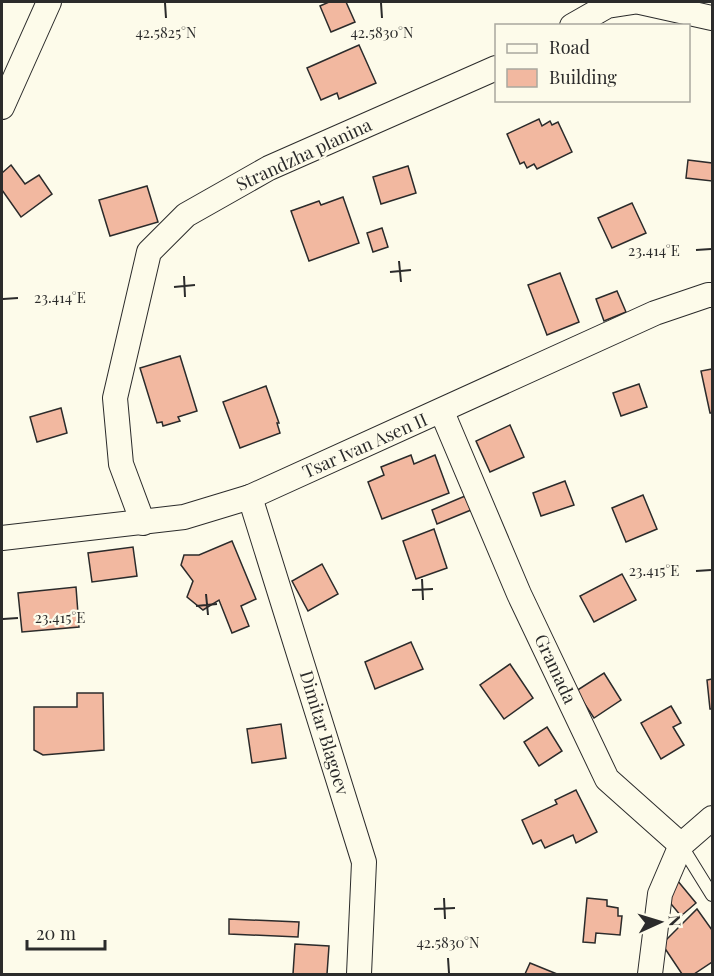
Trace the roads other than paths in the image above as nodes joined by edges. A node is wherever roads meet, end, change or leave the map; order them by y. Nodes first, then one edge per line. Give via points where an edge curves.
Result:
1 (49, 2) edge
2 (633, 2) edge
3 (640, 2) edge
4 (712, 18) edge
5 (576, 24) edge
6 (495, 68) edge
7 (2, 107) edge
8 (712, 295) edge
9 (442, 412) junction
10 (250, 497) junction
11 (143, 523) junction
12 (2, 538) edge
13 (712, 818) edge
14 (681, 845) junction
15 (712, 895) edge
16 (359, 975) edge
17 (650, 975) edge

1 - 7 street
2 - 5 street via 607,6
3 - 4 street
6 - 11 street, Strandzha planina via 269,168 186,215 149,252 115,398 121,464
8 - 9 street, Tsar Ivan Asen II via 655,314
9 - 10 street, Tsar Ivan Asen II
9 - 14 street, Gramada via 519,594 607,779
10 - 11 street, Tsar Ivan Asen II via 184,517
10 - 16 street, Dimitar Blagoev via 364,862
11 - 12 street, Tsar Ivan Asen II
13 - 14 street
14 - 15 lane, Gramada
14 - 17 street via 660,894

